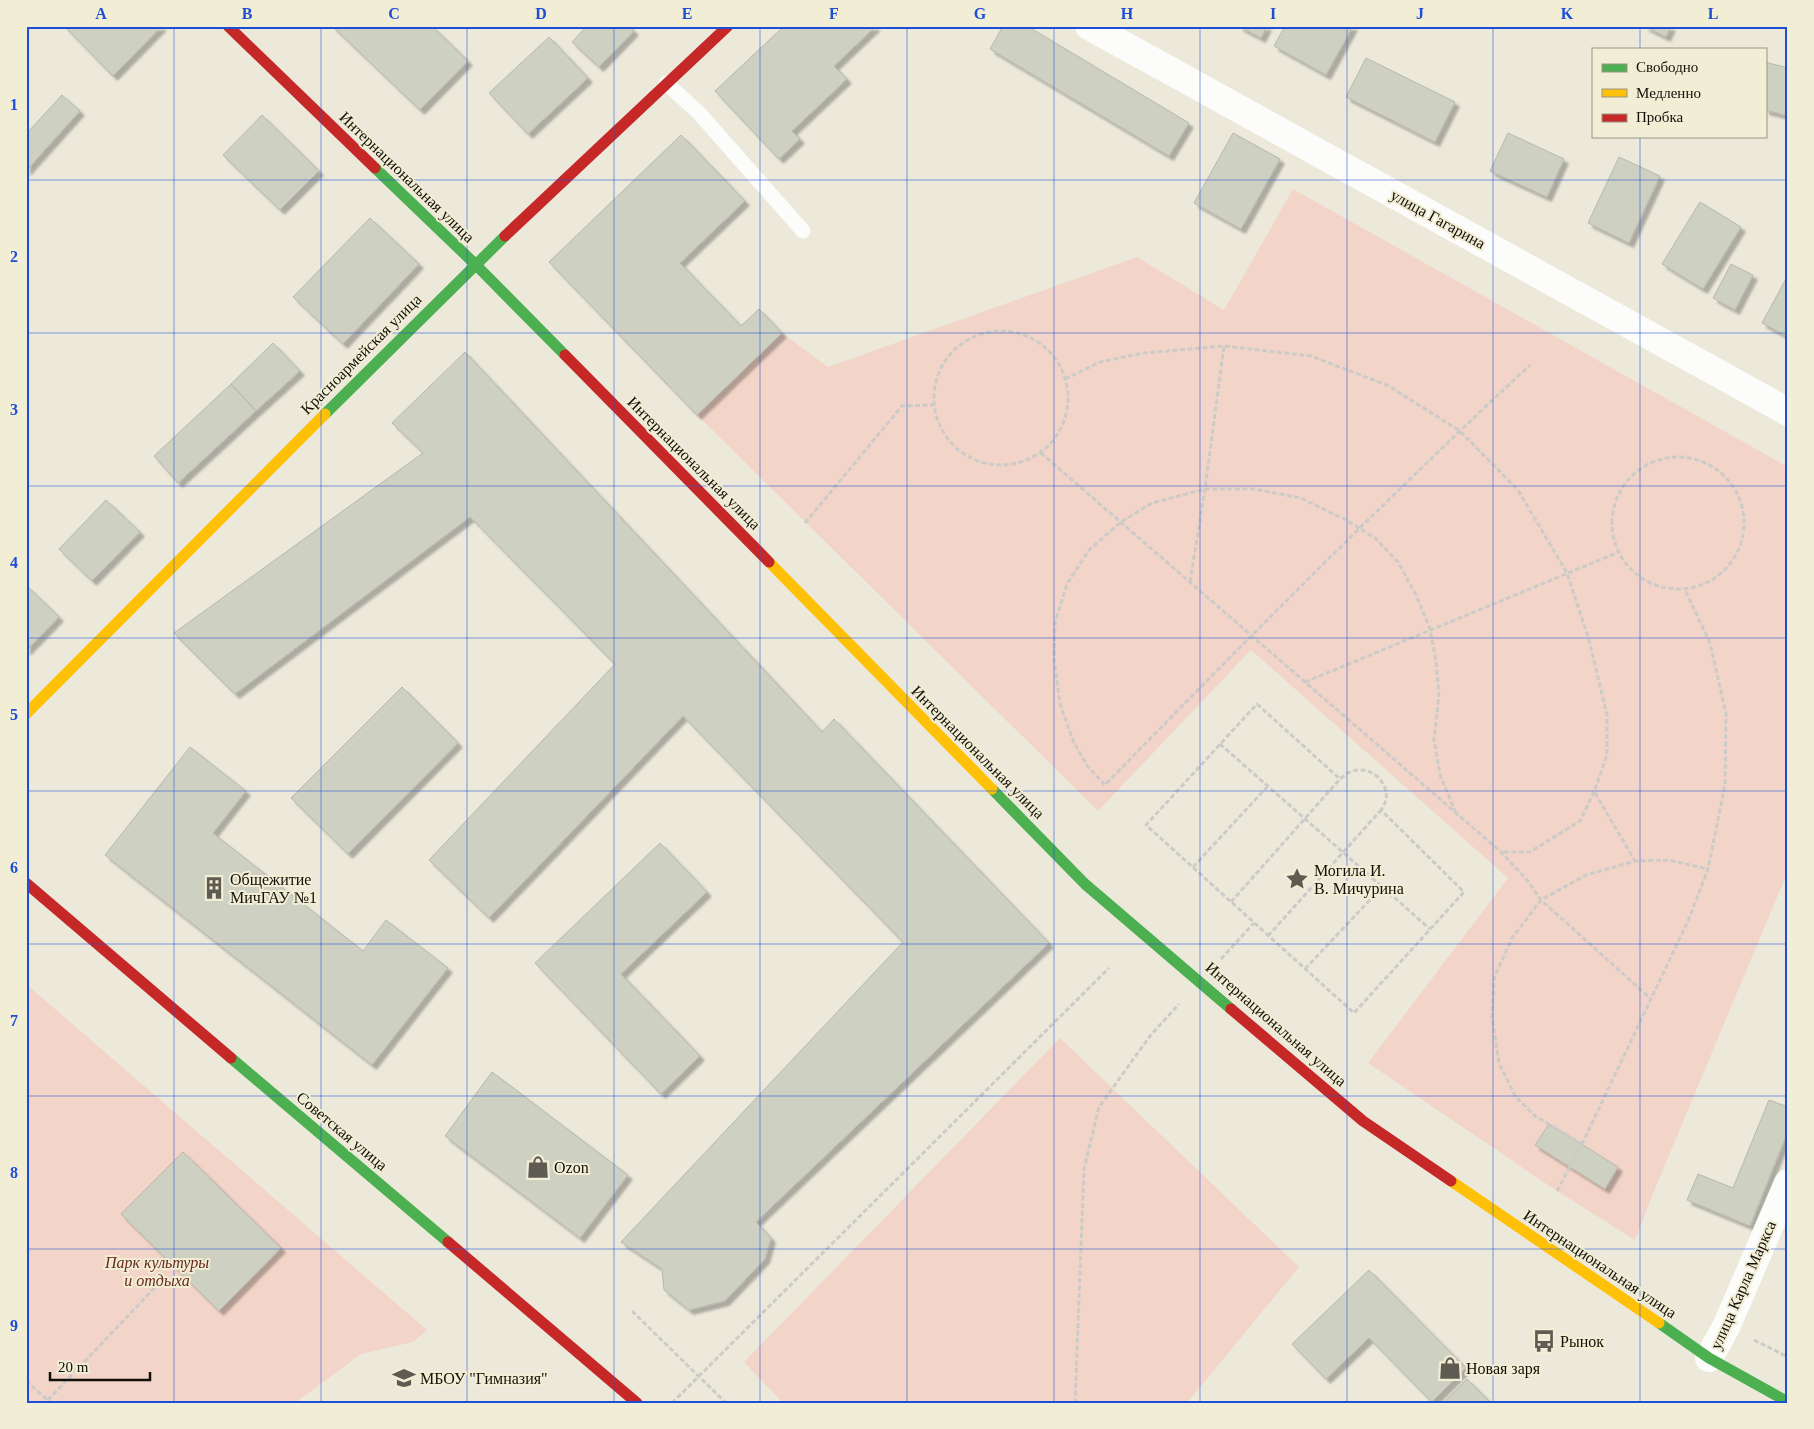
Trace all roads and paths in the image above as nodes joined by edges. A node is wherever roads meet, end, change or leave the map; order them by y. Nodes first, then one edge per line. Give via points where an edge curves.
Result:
1 (228, 26) edge
2 (728, 26) edge
3 (1089, 26) edge
4 (666, 83) junction
5 (803, 231) dead end
6 (475, 264) junction
7 (1224, 346) junction
8 (1530, 365) dead end
9 (1065, 379) junction
10 (933, 405) junction
11 (1788, 412) edge
12 (1460, 431) junction
13 (1041, 453) junction
14 (1205, 489) junction
15 (805, 522) dead end
16 (1121, 522) junction
17 (1359, 528) junction
18 (1620, 552) junction
19 (1567, 572) junction
20 (1190, 582) junction
21 (1685, 590) junction
22 (1430, 629) junction
23 (1251, 635) junction
24 (1305, 682) junction
25 (26, 714) edge
26 (1220, 744) junction
27 (1340, 779) junction
28 (1268, 786) junction
29 (1594, 792) junction
30 (1382, 810) junction
31 (1456, 813) junction
32 (1304, 818) junction
33 (1501, 852) junction
34 (1344, 853) junction
35 (1635, 861) junction
36 (1193, 867) junction
37 (1708, 869) junction
38 (26, 884) edge
39 (1382, 887) junction
40 (1541, 900) junction
41 (1231, 902) junction
42 (1254, 923) junction
43 (1430, 929) junction
44 (1268, 936) junction
45 (1109, 968) dead end
46 (1305, 969) junction
47 (1201, 981) junction
48 (1651, 999) junction
49 (1582, 1144) junction
50 (1788, 1183) edge
51 (1557, 1191) dead end
52 (163, 1279) dead end
53 (632, 1311) dead end
54 (1727, 1325) junction
55 (1788, 1357) edge
56 (1709, 1358) junction
57 (699, 1376) junction
58 (26, 1381) edge
59 (50, 1401) edge
60 (1788, 1402) edge
61 (637, 1403) edge
62 (672, 1403) edge
63 (726, 1403) edge
64 (1075, 1403) edge

1 - 6 main road, Интернациональная улица
2 - 4 main road, Красноармейская улица
3 - 11 street, улица Гагарина
4 - 5 lane via 698,113
4 - 6 main road, Красноармейская улица
6 - 25 main road, Красноармейская улица
6 - 47 main road, Интернациональная улица via 1086,884
7 - 9 path via 1144,353 1100,362
7 - 12 path via 1311,356 1389,386
7 - 14 path
8 - 12 path
9 - 10 path via 1057,358 1029,336 994,330 962,342 950,356 939,370
9 - 13 path via 1069,391 1064,426
10 - 13 path via 946,438 973,460 1008,465
10 - 15 path via 902,406
12 - 17 path
12 - 19 path via 1518,490
13 - 16 path
14 - 16 path via 1152,502
14 - 17 path via 1254,489 1301,498
14 - 20 path
16 - 20 path
16 - 23 path via 1089,550 1067,584 1055,623 1054,659 1060,704 1074,743 1088,767 1105,785
17 - 22 path via 1375,538 1398,562
17 - 23 path
18 - 19 path
18 - 21 path via 1624,563 1651,585
18 - 21 path via 1611,531 1616,496 1638,469 1671,457 1705,462 1732,483 1745,516 1740,550 1718,578
19 - 22 path
19 - 29 path via 1589,640 1606,715 1607,755
20 - 23 path
21 - 37 path via 1710,643 1726,714 1725,785
22 - 24 path
22 - 31 path via 1439,696 1434,740 1440,775
23 - 24 path
24 - 31 path
26 - 27 path via 1257,704
26 - 28 path
26 - 36 path via 1146,825
27 - 30 path via 1349,772 1371,772 1385,787 1386,800
27 - 32 path
28 - 32 path
28 - 36 path
29 - 33 path via 1580,821 1530,852
29 - 35 path
30 - 34 path
30 - 43 path via 1464,892
31 - 33 path
32 - 34 path
32 - 41 path
33 - 40 path
34 - 39 path
34 - 44 path
35 - 37 path via 1668,860
35 - 40 path via 1586,874
36 - 41 path
37 - 48 path
38 - 61 main road, Советская улица
39 - 43 path
39 - 46 path
40 - 48 path
40 - 49 path via 1512,938 1494,978 1492,1018 1499,1063 1515,1096 1535,1116
41 - 42 path
42 - 44 path
42 - 47 path
43 - 46 path via 1354,1013
44 - 46 path
45 - 57 path
47 - 56 main road, Интернациональная улица via 1363,1121
47 - 64 path via 1150,1036 1098,1107 1084,1169
48 - 49 path
49 - 51 path
50 - 54 street, улица Карла Маркса
52 - 59 path
53 - 57 path
54 - 55 path
54 - 56 street, улица Карла Маркса
56 - 60 main road, Интернациональная улица
57 - 62 path
57 - 63 path
58 - 59 path

